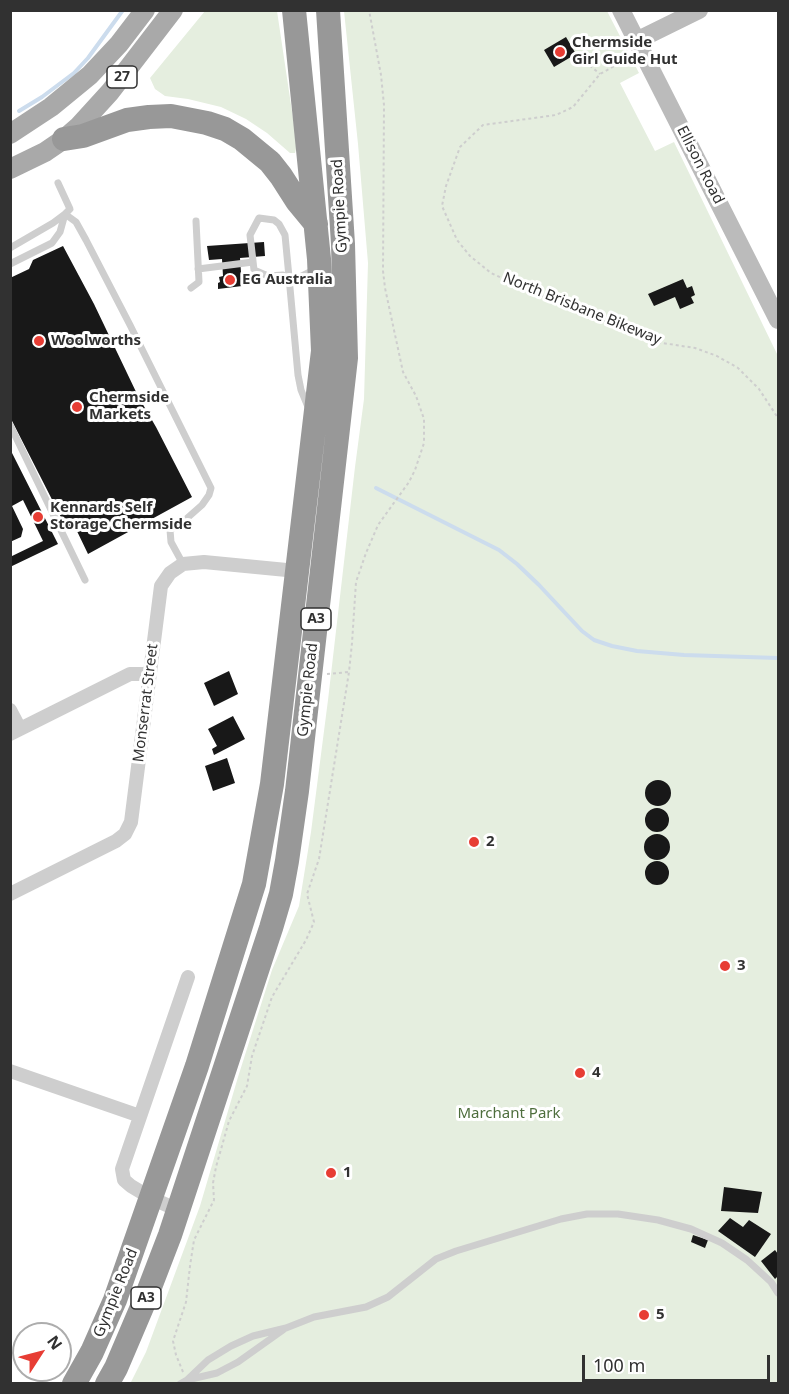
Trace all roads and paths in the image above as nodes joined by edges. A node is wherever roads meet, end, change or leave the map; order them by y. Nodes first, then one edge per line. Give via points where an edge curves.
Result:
1 (145, 10) edge
2 (174, 10) edge
3 (294, 10) edge
4 (328, 10) edge
5 (369, 10) edge
6 (621, 10) edge
7 (699, 10) edge
8 (635, 49) junction
9 (576, 54) dead end
10 (600, 74) junction
11 (10, 134) edge
12 (64, 139) junction
13 (10, 170) edge
14 (58, 183) dead end
15 (65, 214) junction
16 (196, 221) dead end
17 (316, 224) junction
18 (10, 248) edge
19 (254, 262) junction
20 (10, 264) edge
21 (198, 269) junction
22 (320, 271) junction
23 (289, 277) junction
24 (192, 288) dead end
25 (778, 320) edge
26 (778, 418) edge
27 (10, 425) edge
28 (314, 429) junction
29 (391, 508) dead end
30 (183, 564) junction
31 (297, 571) junction
32 (85, 580) dead end
33 (349, 672) dead end
34 (150, 674) junction
35 (326, 680) dead end
36 (10, 710) edge
37 (15, 732) edge
38 (10, 894) edge
39 (188, 977) dead end
40 (10, 1071) edge
41 (140, 1116) junction
42 (151, 1198) junction
43 (178, 1210) junction
44 (778, 1293) edge
45 (286, 1328) junction
46 (184, 1382) edge
47 (74, 1383) edge
48 (107, 1383) edge

1 - 11 main road, 27 via 90,75
2 - 12 main road, 27 via 110,92
3 - 17 highway, Gympie Road / A3
4 - 43 highway, Gympie Road / A3 via 346,358 297,791 281,894
5 - 29 path via 384,105 385,288 403,372 424,418 424,443 415,470
6 - 8 main road, Ellison Road
7 - 8 main road
8 - 10 path, North Brisbane Bikeway
8 - 25 main road, Ellison Road
9 - 10 path
10 - 26 path, North Brisbane Bikeway via 573,108 556,115 483,125 460,147 442,206 457,240 491,273 656,342 717,356 738,368 759,389
12 - 13 main road, 27
12 - 17 highway via 149,117 171,116 225,129 270,162
14 - 15 lane via 70,209
15 - 18 lane
15 - 20 lane via 52,243
15 - 30 lane via 76,222 99,264 211,488 202,505 170,530 171,542
16 - 21 lane
17 - 22 highway, Gympie Road / A3
19 - 21 lane
19 - 23 lane via 254,270 268,276
19 - 23 lane via 250,235 259,218 274,220 285,235
21 - 24 lane via 199,282
22 - 23 lane via 296,279
22 - 28 highway, Gympie Road / A3 via 323,351
23 - 28 lane via 298,375
27 - 32 lane
28 - 31 highway, Gympie Road / A3
30 - 31 street via 204,562
30 - 34 street, Monserrat Street via 161,586
31 - 42 highway, Gympie Road / A3 via 272,784 254,884
33 - 35 path via 327,674
34 - 37 street via 130,674
34 - 38 street, Monserrat Street via 131,822 125,834
36 - 37 street
39 - 41 street
40 - 41 street
41 - 42 street via 122,1174 128,1184
42 - 43 street
42 - 47 highway, Gympie Road / A3 via 115,1300
43 - 48 highway, Gympie Road / A3 via 145,1300
44 - 45 lane via 747,1260 691,1229 618,1214 586,1214 456,1251 436,1259 388,1297 366,1307 314,1317
45 - 46 lane via 238,1362
45 - 46 lane via 231,1346

